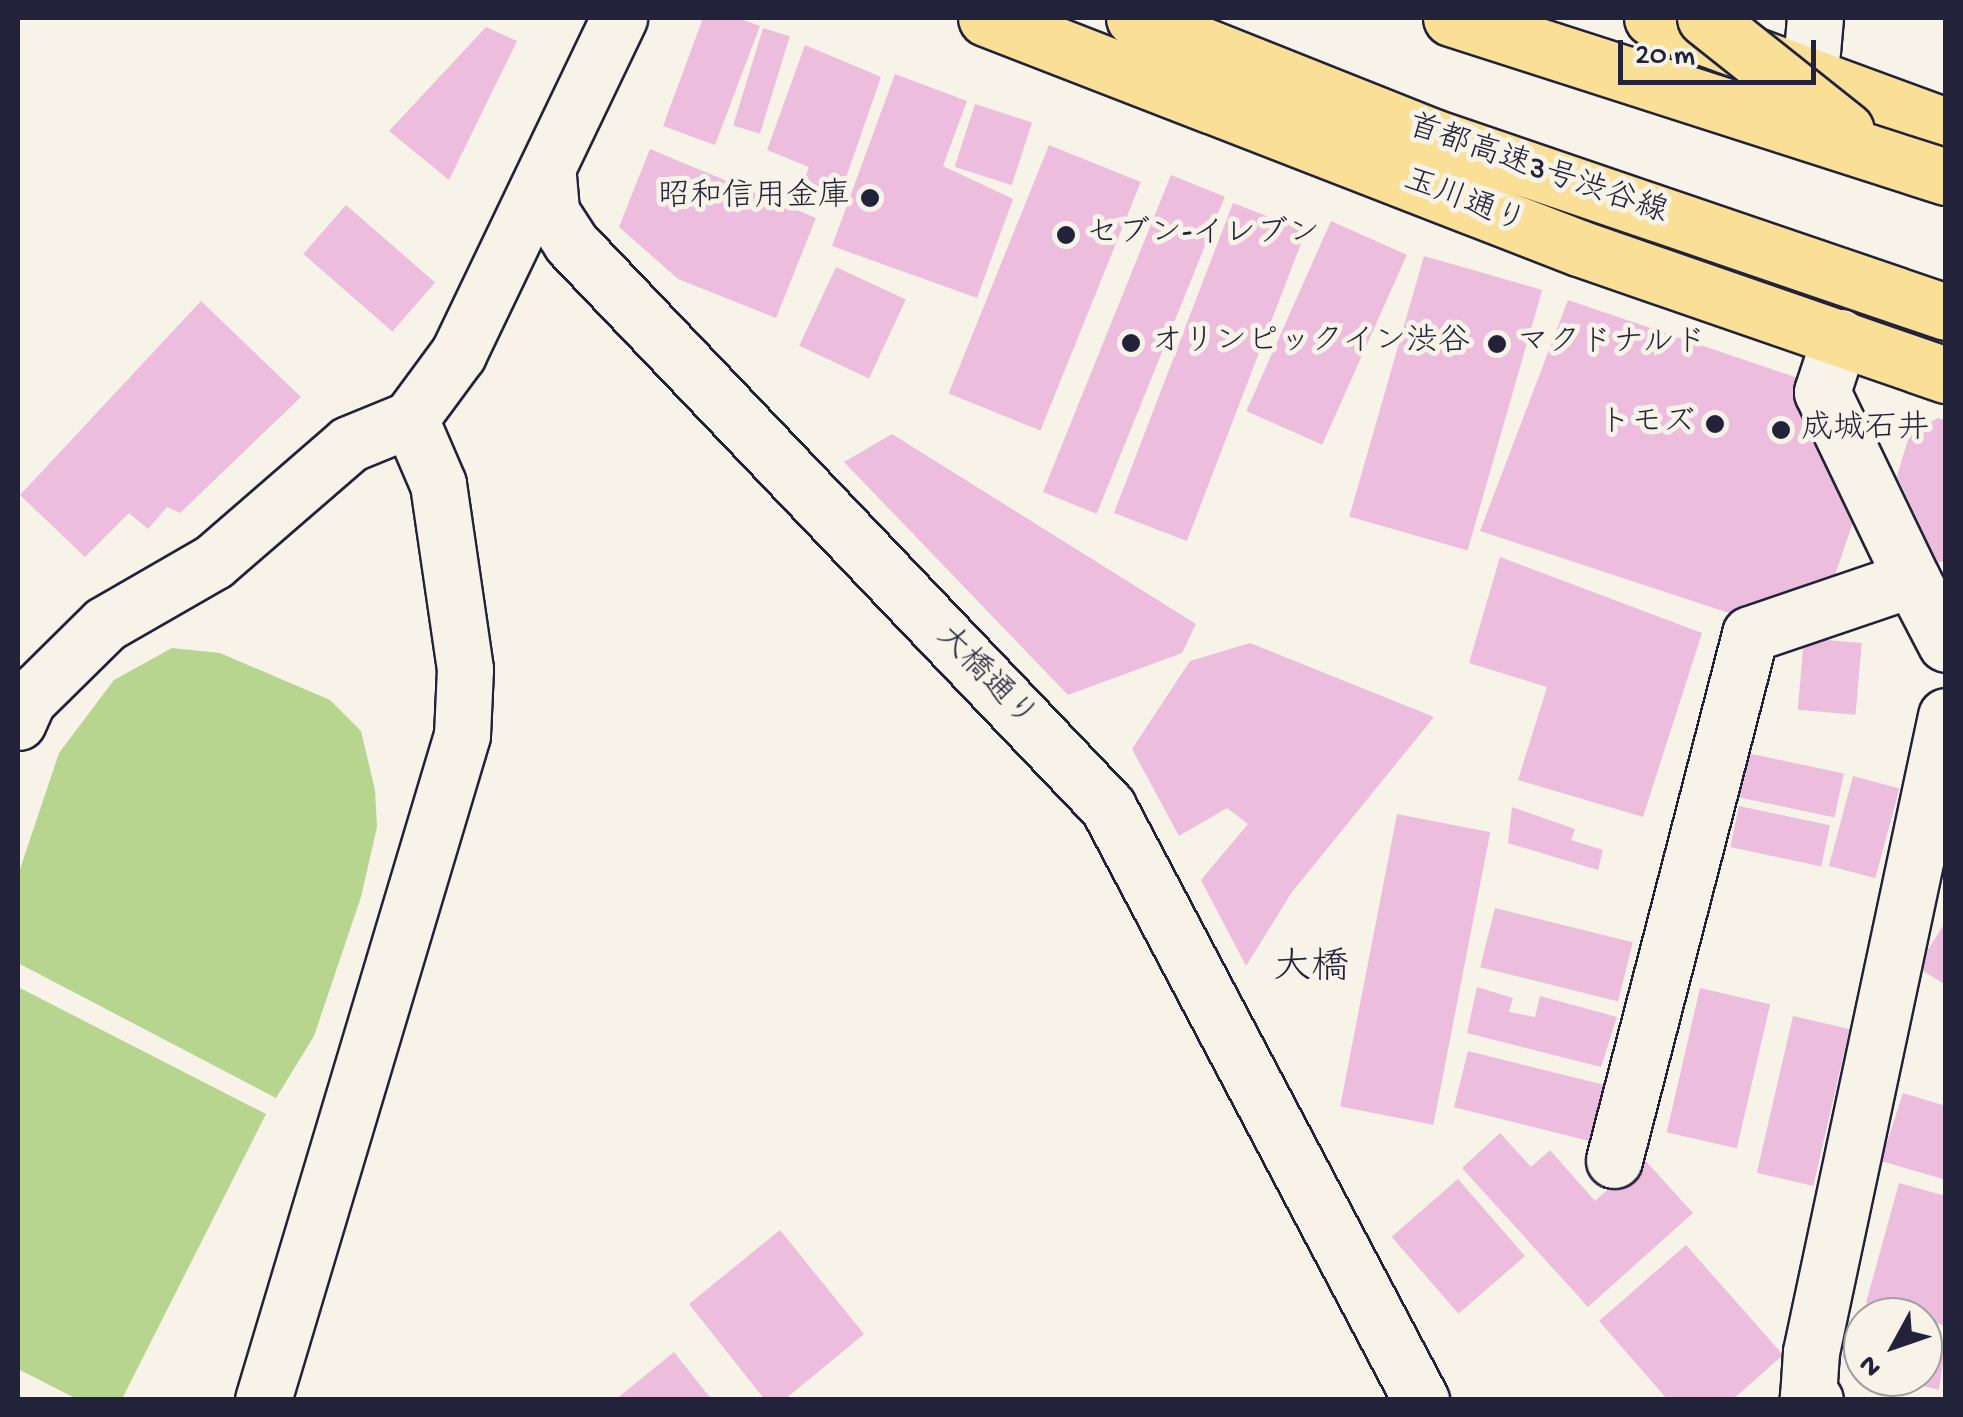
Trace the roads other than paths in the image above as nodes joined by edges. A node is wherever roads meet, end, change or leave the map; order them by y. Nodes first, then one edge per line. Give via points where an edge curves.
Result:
1 (620, 18) edge
2 (986, 18) edge
3 (1134, 18) edge
4 (1451, 18) edge
5 (1652, 18) edge
6 (1706, 18) edge
7 (1822, 44) edge
8 (1946, 96) edge
9 (1946, 126) edge
10 (548, 176) junction
11 (1946, 177) edge
12 (1946, 202) edge
13 (1946, 312) edge
14 (1840, 337) junction
15 (1946, 376) edge
16 (410, 418) junction
17 (1912, 579) junction
18 (1946, 644) edge
19 (1946, 716) edge
20 (18, 722) edge
21 (1614, 1160) dead end
22 (262, 1400) edge
23 (1421, 1400) edge
24 (1815, 1400) edge

1 - 10 street
2 - 14 highway, 玉川通り via 1579,248
3 - 13 highway, 首都高速3号渋谷線 via 1433,136
4 - 11 highway, bridge
5 - 9 highway, bridge
6 - 7 highway
6 - 12 highway, bridge
7 - 8 highway
10 - 16 street via 458,354
10 - 23 street, 大橋通り via 550,212 571,244 1108,807
14 - 15 highway, 玉川通り
14 - 17 street via 1822,392
16 - 20 street via 348,444 213,562 105,624 28,700
16 - 22 street via 438,484 465,669 462,736
17 - 18 street
17 - 21 street via 1750,634
19 - 24 street via 1812,1352 1808,1397

